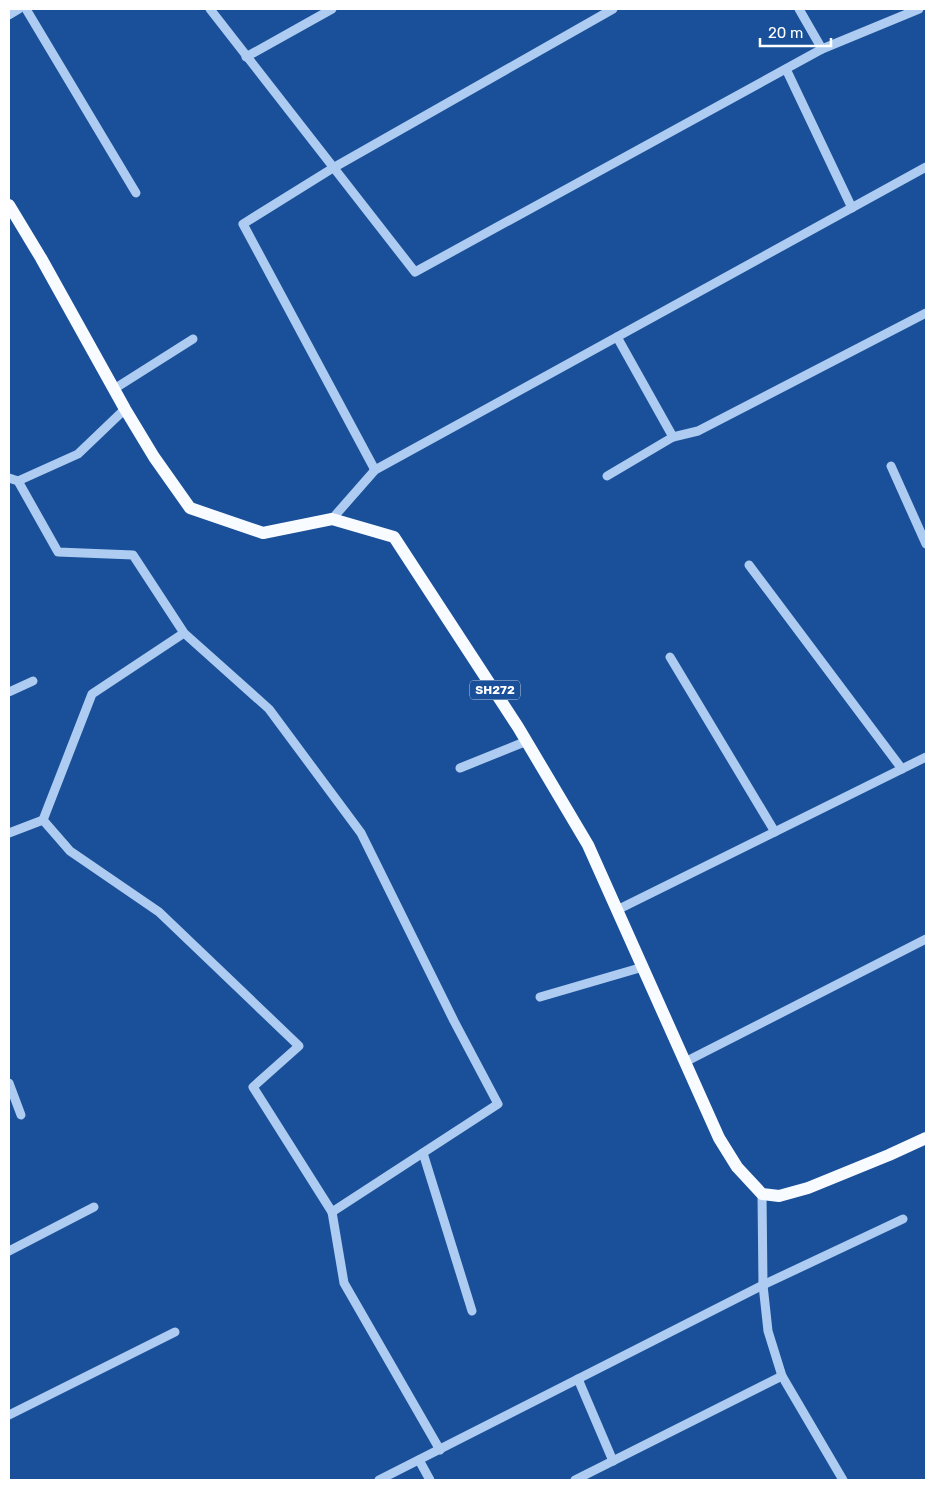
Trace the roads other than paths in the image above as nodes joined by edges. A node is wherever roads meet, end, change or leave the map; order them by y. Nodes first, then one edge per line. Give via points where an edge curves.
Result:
1 (18, 9) edge
2 (26, 9) edge
3 (210, 9) edge
4 (332, 9) edge
5 (612, 9) edge
6 (799, 9) edge
7 (918, 9) edge
8 (9, 15) edge
9 (822, 49) junction
10 (246, 57) junction
11 (786, 69) junction
12 (926, 167) edge
13 (333, 168) junction
14 (136, 193) dead end
15 (9, 205) edge
16 (852, 208) junction
17 (926, 313) edge
18 (617, 337) junction
19 (193, 339) dead end
20 (114, 389) junction
21 (126, 409) junction
22 (673, 437) junction
23 (891, 466) dead end
24 (375, 470) junction
25 (607, 476) dead end
26 (13, 479) edge
27 (332, 519) junction
28 (926, 544) edge
29 (749, 565) dead end
30 (184, 633) junction
31 (670, 657) dead end
32 (33, 681) dead end
33 (9, 692) edge
34 (527, 741) junction
35 (926, 757) edge
36 (460, 768) dead end
37 (902, 769) junction
38 (43, 820) junction
39 (775, 832) junction
40 (9, 833) edge
41 (617, 910) junction
42 (926, 939) edge
43 (643, 967) junction
44 (540, 997) dead end
45 (685, 1062) junction
46 (9, 1083) edge
47 (20, 1115) dead end
48 (926, 1138) edge
49 (423, 1153) junction
50 (762, 1194) junction
51 (94, 1207) dead end
52 (332, 1212) junction
53 (903, 1219) dead end
54 (9, 1251) edge
55 (763, 1284) junction
56 (472, 1311) dead end
57 (175, 1332) dead end
58 (782, 1376) junction
59 (578, 1380) junction
60 (9, 1416) edge
61 (440, 1450) junction
62 (419, 1460) junction
63 (613, 1462) junction
64 (379, 1480) edge
65 (430, 1480) edge
66 (575, 1480) edge
67 (843, 1480) edge

1 - 8 street
2 - 14 street
3 - 10 street
4 - 10 street
5 - 13 street
6 - 9 street
7 - 9 street
9 - 11 street
10 - 13 street
11 - 13 street via 415,272
11 - 16 street
12 - 16 street
13 - 24 street via 243,224
15 - 20 main road, SH272
16 - 18 street
17 - 22 street via 698,431
18 - 22 street
18 - 24 street
19 - 20 street
20 - 21 main road, SH272
21 - 26 street via 78,454
21 - 27 main road, SH272 via 190,508 263,533
22 - 25 street
23 - 28 street
24 - 27 street
26 - 30 street via 58,552 133,555
27 - 34 main road, SH272 via 394,537
29 - 37 street
30 - 38 street via 92,694
30 - 49 street via 269,709 361,833 498,1104
31 - 39 street
32 - 33 street
34 - 36 street
34 - 41 main road, SH272 via 588,845
35 - 37 street
37 - 39 street
38 - 40 street
38 - 52 street via 70,851 159,912 299,1046 253,1087
39 - 41 street
41 - 43 main road, SH272
42 - 45 street
43 - 44 street
43 - 45 main road, SH272
45 - 50 main road, SH272 via 719,1138 737,1168
46 - 47 street
48 - 50 main road via 808,1188 779,1196
49 - 52 street
49 - 56 street
50 - 55 street
51 - 54 street
52 - 61 street via 344,1282
53 - 55 street
55 - 58 street via 768,1331
55 - 59 street
57 - 60 street
58 - 63 street
58 - 67 street
59 - 61 street
59 - 63 street
61 - 62 street
62 - 64 street
62 - 65 street
63 - 66 street

